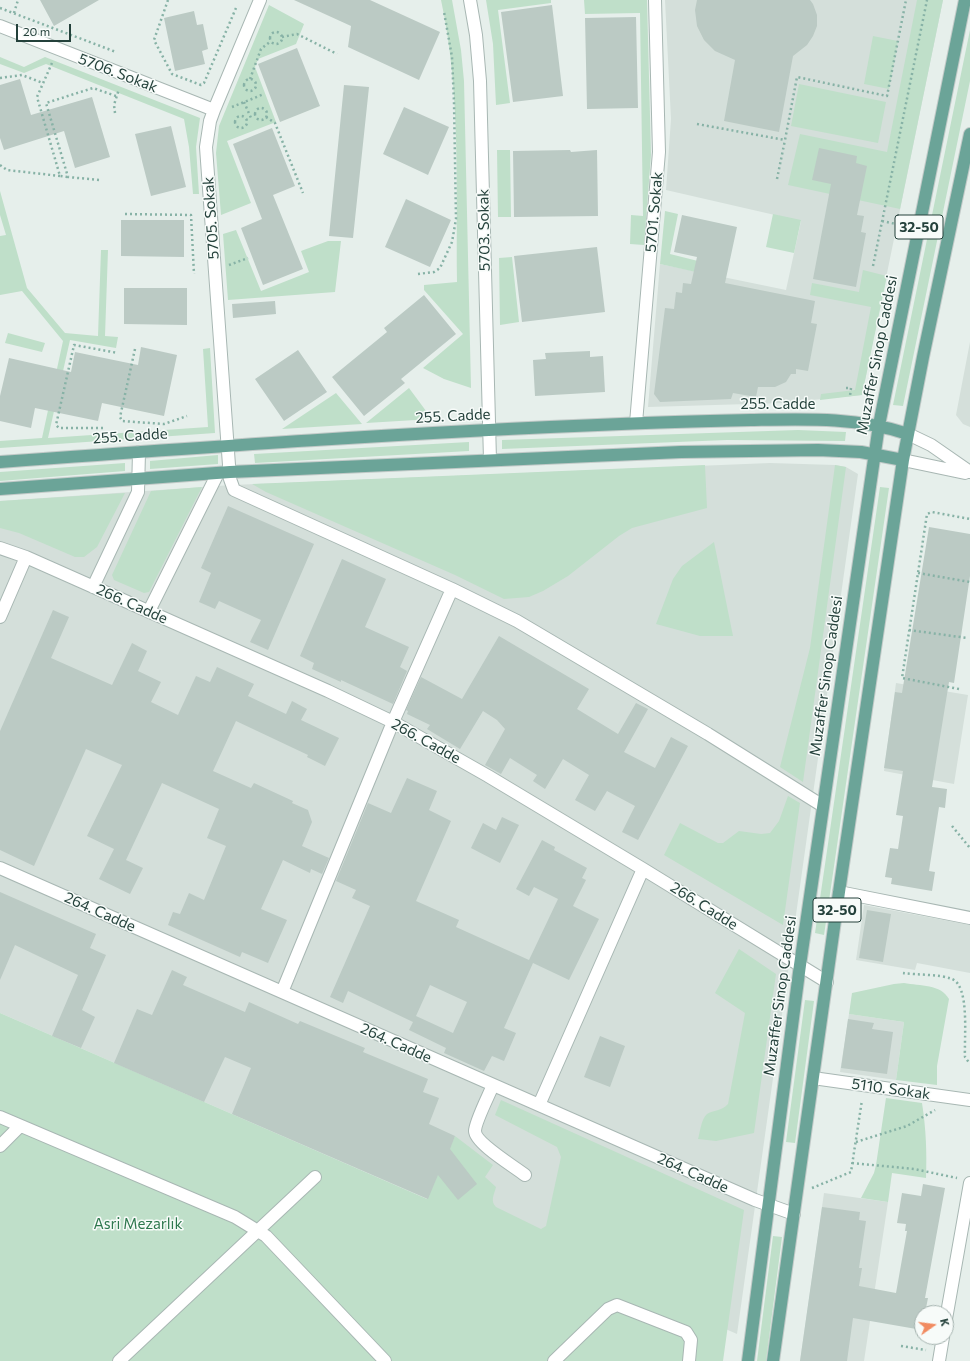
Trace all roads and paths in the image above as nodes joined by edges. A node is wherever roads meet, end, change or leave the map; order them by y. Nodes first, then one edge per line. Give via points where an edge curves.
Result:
1 (18, 0) edge
2 (168, 0) edge
3 (260, 0) edge
4 (470, 0) edge
5 (655, 0) edge
6 (906, 0) edge
7 (927, 0) edge
8 (965, 0) edge
9 (0, 8) edge
10 (236, 8) dead end
11 (444, 12) dead end
12 (14, 13) junction
13 (0, 26) edge
14 (282, 37) junction
15 (271, 41) junction
16 (116, 52) dead end
17 (337, 54) dead end
18 (53, 60) dead end
19 (0, 78) edge
20 (250, 79) junction
21 (43, 83) junction
22 (120, 86) dead end
23 (252, 91) junction
24 (264, 94) dead end
25 (116, 96) junction
26 (255, 98) junction
27 (244, 102) junction
28 (231, 107) dead end
29 (214, 110) junction
30 (115, 113) dead end
31 (255, 117) junction
32 (266, 117) junction
33 (251, 118) junction
34 (246, 120) junction
35 (697, 124) dead end
36 (970, 134) edge
37 (785, 140) junction
38 (968, 155) edge
39 (0, 165) edge
40 (60, 176) junction
41 (68, 177) junction
42 (777, 179) dead end
43 (99, 180) dead end
44 (303, 193) dead end
45 (126, 214) dead end
46 (882, 221) junction
47 (907, 226) dead end
48 (248, 258) dead end
49 (873, 266) dead end
50 (225, 267) dead end
51 (194, 274) dead end
52 (418, 274) dead end
53 (135, 349) dead end
54 (118, 353) dead end
55 (846, 388) dead end
56 (850, 396) dead end
57 (187, 416) dead end
58 (636, 423) junction
59 (879, 425) junction
60 (103, 428) dead end
61 (489, 430) junction
62 (908, 434) junction
63 (228, 445) junction
64 (139, 452) junction
65 (875, 454) junction
66 (490, 460) junction
67 (903, 460) junction
68 (0, 462) edge
69 (224, 473) junction
70 (970, 473) edge
71 (140, 479) junction
72 (0, 489) edge
73 (970, 519) edge
74 (0, 548) edge
75 (26, 557) junction
76 (918, 573) junction
77 (970, 582) edge
78 (93, 587) junction
79 (452, 589) junction
80 (149, 611) junction
81 (0, 616) edge
82 (909, 630) junction
83 (967, 638) dead end
84 (959, 689) dead end
85 (394, 722) junction
86 (823, 806) junction
87 (952, 826) dead end
88 (970, 848) edge
89 (0, 868) edge
90 (643, 869) junction
91 (839, 892) junction
92 (970, 918) edge
93 (800, 965) junction
94 (903, 973) dead end
95 (827, 982) junction
96 (282, 992) junction
97 (970, 1064) edge
98 (813, 1078) junction
99 (493, 1085) junction
100 (864, 1085) junction
101 (951, 1098) junction
102 (970, 1100) edge
103 (539, 1105) junction
104 (0, 1118) edge
105 (20, 1126) junction
106 (856, 1142) junction
107 (0, 1146) edge
108 (852, 1163) junction
109 (525, 1175) dead end
110 (315, 1177) dead end
111 (966, 1181) edge
112 (812, 1189) dead end
113 (768, 1206) junction
114 (794, 1214) junction
115 (259, 1230) junction
116 (948, 1305) edge
117 (941, 1345) edge
118 (900, 1346) dead end
119 (939, 1358) edge
120 (119, 1361) edge
121 (385, 1361) edge
122 (554, 1361) edge
123 (689, 1361) edge
124 (748, 1361) edge
125 (773, 1361) edge

1 - 12 path
2 - 10 path via 154,40 172,74 201,85
3 - 29 street, 5705. Sokak
4 - 61 street, 5703. Sokak via 480,81
5 - 58 street, 5701. Sokak via 659,152
6 - 37 path via 887,96 797,77
7 - 46 path
8 - 59 main road, Muzaffer Sinop Caddesi / 32-50
9 - 12 path
11 - 52 path via 452,57 456,219 452,242 440,268 434,272
12 - 16 path
13 - 29 street, 5706. Sokak
14 - 15 path via 281,43
14 - 15 path via 279,32 274,32
14 - 17 path via 297,34
15 - 20 path via 261,49
18 - 21 path
19 - 21 path via 22,75
20 - 23 path via 256,84
20 - 23 path via 244,86
21 - 40 path via 38,100
22 - 25 path
23 - 26 path
24 - 26 path
25 - 30 path
25 - 41 path via 93,88 46,103
26 - 27 path
27 - 28 path
27 - 33 path
29 - 63 street, 5705. Sokak via 206,147
31 - 32 path via 262,120
31 - 32 path via 256,110 261,108 266,111
31 - 33 path
32 - 44 path via 275,123
33 - 34 path
34 - 34 path via 247,125 244,128 235,125 239,116
35 - 37 path
36 - 38 main road, 32-50
37 - 42 path
38 - 62 main road, 32-50
39 - 40 path via 7,170
40 - 41 path
41 - 43 path
45 - 51 path via 191,215
46 - 47 path
46 - 49 path
48 - 50 path
53 - 57 path via 120,417 122,421 164,424
54 - 60 path via 74,345 56,426
55 - 56 path via 851,388
58 - 59 main road, 255. Cadde via 810,420
58 - 61 main road, 255. Cadde
59 - 62 main road, 255. Cadde
59 - 65 main road, Muzaffer Sinop Caddesi / 32-50
61 - 63 main road, 255. Cadde
61 - 66 street, 5703. Sokak
62 - 67 main road, 32-50
62 - 70 street via 930,445
63 - 64 main road, 255. Cadde
63 - 69 street, 5705. Sokak
64 - 68 main road, 255. Cadde
64 - 71 street
65 - 66 main road via 771,449
65 - 67 main road
65 - 86 main road, Muzaffer Sinop Caddesi / 32-50
66 - 69 main road
67 - 70 street
67 - 91 main road, 32-50
69 - 71 main road
69 - 79 street, 5705. Sokak via 238,493
69 - 80 street
71 - 72 main road
71 - 78 street via 135,503
73 - 76 path via 932,512 927,514
74 - 75 street, 266. Cadde
75 - 78 street, 266. Cadde
75 - 81 street
76 - 77 path
76 - 82 path
78 - 80 street, 266. Cadde
79 - 85 street
79 - 86 street, 5705. Sokak via 518,621
80 - 85 street, 266. Cadde
82 - 83 path
82 - 84 path via 902,678
85 - 90 street, 266. Cadde
85 - 96 street
86 - 93 main road, Muzaffer Sinop Caddesi / 32-50
87 - 88 path
89 - 96 street, 264. Cadde
90 - 93 street, 266. Cadde
90 - 103 street
91 - 92 street
91 - 95 main road, 32-50
93 - 95 street, 266. Cadde
93 - 113 main road, Muzaffer Sinop Caddesi / 32-50
94 - 97 path via 952,978 962,987 965,1000 965,1056
95 - 98 main road, 32-50
96 - 99 street, 264. Cadde
98 - 100 street, 5110. Sokak
98 - 114 main road, 32-50
99 - 103 street, 264. Cadde
99 - 109 street via 476,1127 476,1136
100 - 101 street, 5110. Sokak
100 - 106 path
101 - 102 street, 5110. Sokak
101 - 106 path via 914,1123
103 - 113 street, 264. Cadde
104 - 105 street
105 - 107 street
105 - 115 street via 235,1217
106 - 108 path
108 - 111 path via 914,1169
108 - 112 path via 851,1172
110 - 115 street
111 - 116 street
113 - 114 street, 264. Cadde
113 - 124 main road, Muzaffer Sinop Caddesi / 32-50
114 - 125 main road, 32-50
115 - 120 street
115 - 121 street
117 - 119 street
118 - 119 path via 917,1347
122 - 123 street via 608,1309 617,1305 686,1332 691,1340

